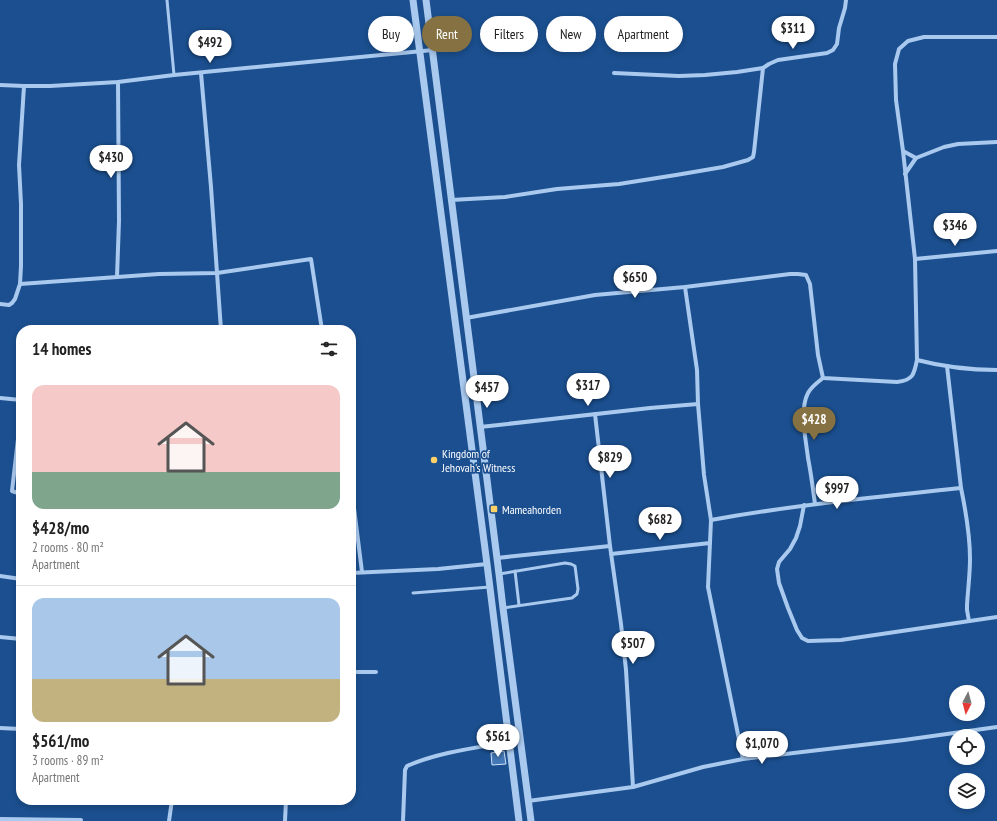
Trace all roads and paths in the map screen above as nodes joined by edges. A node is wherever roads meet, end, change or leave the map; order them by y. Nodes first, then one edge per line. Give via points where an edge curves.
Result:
1 (166, 0) edge
2 (413, 0) edge
3 (426, 0) edge
4 (846, 0) edge
5 (428, 16) edge
6 (997, 37) edge
7 (420, 51) junction
8 (433, 52) edge
9 (763, 68) junction
10 (201, 73) junction
11 (614, 73) dead end
12 (174, 75) junction
13 (118, 82) junction
14 (0, 85) edge
15 (24, 86) junction
16 (997, 142) edge
17 (903, 151) junction
18 (916, 158) junction
19 (905, 174) junction
20 (451, 200) junction
21 (997, 252) edge
22 (915, 259) junction
23 (217, 273) junction
24 (117, 277) junction
25 (20, 284) junction
26 (685, 287) junction
27 (0, 304) edge
28 (466, 318) junction
29 (221, 325) edge
30 (321, 325) edge
31 (917, 360) junction
32 (946, 366) junction
33 (997, 370) edge
34 (823, 378) junction
35 (0, 398) edge
36 (16, 400) edge
37 (698, 404) junction
38 (595, 414) junction
39 (480, 426) junction
40 (16, 456) edge
41 (961, 488) junction
42 (16, 492) edge
43 (815, 504) junction
44 (804, 505) junction
45 (711, 520) junction
46 (356, 524) edge
47 (710, 543) junction
48 (610, 546) junction
49 (611, 554) junction
50 (497, 558) junction
51 (487, 564) junction
52 (515, 571) junction
53 (362, 572) junction
54 (356, 573) edge
55 (500, 574) junction
56 (0, 576) edge
57 (16, 578) edge
58 (490, 586) junction
59 (412, 593) dead end
60 (519, 605) junction
61 (503, 608) junction
62 (997, 616) edge
63 (969, 620) junction
64 (0, 637) edge
65 (16, 639) edge
66 (356, 672) edge
67 (376, 672) dead end
68 (0, 728) edge
69 (997, 728) edge
70 (16, 729) edge
71 (509, 742) junction
72 (743, 759) junction
73 (633, 787) junction
74 (528, 801) junction
75 (172, 805) edge
76 (286, 805) edge
77 (0, 819) edge
78 (81, 820) dead end
79 (170, 821) edge
80 (285, 821) edge
81 (403, 821) edge
82 (519, 821) edge
83 (531, 821) edge

1 - 12 lane
2 - 7 street
3 - 5 street
4 - 9 street via 837,44 833,50 778,60
6 - 17 street via 924,36 908,41 899,49 895,64 896,100
7 - 10 street
7 - 51 street
8 - 20 street
9 - 11 street via 704,75 657,76
9 - 20 street via 754,152 753,157 748,160 723,167 619,184 505,197
10 - 12 street
10 - 23 street
12 - 13 street
13 - 15 street
13 - 24 street
14 - 15 street
15 - 25 street via 19,165
16 - 18 street via 958,144
17 - 18 street
17 - 19 street
18 - 19 street
19 - 22 street
20 - 28 street
21 - 22 street
22 - 31 street
23 - 24 street
23 - 29 street
23 - 30 street via 311,259
24 - 25 street
25 - 27 street via 12,303
26 - 28 street via 596,295
26 - 34 street via 790,274 806,275 812,292
26 - 37 street via 697,370
28 - 39 street
31 - 32 street
31 - 34 street via 915,372 905,381
32 - 33 street
32 - 41 street
34 - 43 street via 808,392 805,400 804,421
35 - 36 street
37 - 38 street
37 - 45 street
38 - 39 street
38 - 48 street
39 - 50 street
40 - 42 street via 12,491
41 - 43 street
41 - 63 street via 969,541
43 - 44 street
44 - 45 street
44 - 63 street via 796,538 777,569 779,584 796,630 802,638 808,641 841,640
45 - 47 street
46 - 53 street
47 - 49 street
47 - 72 street via 708,588
48 - 49 street
48 - 50 street
49 - 73 street via 625,662
50 - 55 street
51 - 53 street
51 - 58 street
52 - 55 lane
52 - 60 lane
52 - 60 lane via 571,564 575,566 578,589 572,598
53 - 54 street
55 - 61 street
56 - 57 street
58 - 59 lane
58 - 71 street
60 - 61 lane
61 - 74 street
62 - 63 street
64 - 65 street
66 - 67 street
68 - 70 street
69 - 72 street
71 - 81 street via 454,752 407,766
71 - 82 street
72 - 73 street via 703,767
73 - 74 street
74 - 83 street
75 - 79 street
76 - 80 street
77 - 78 street

